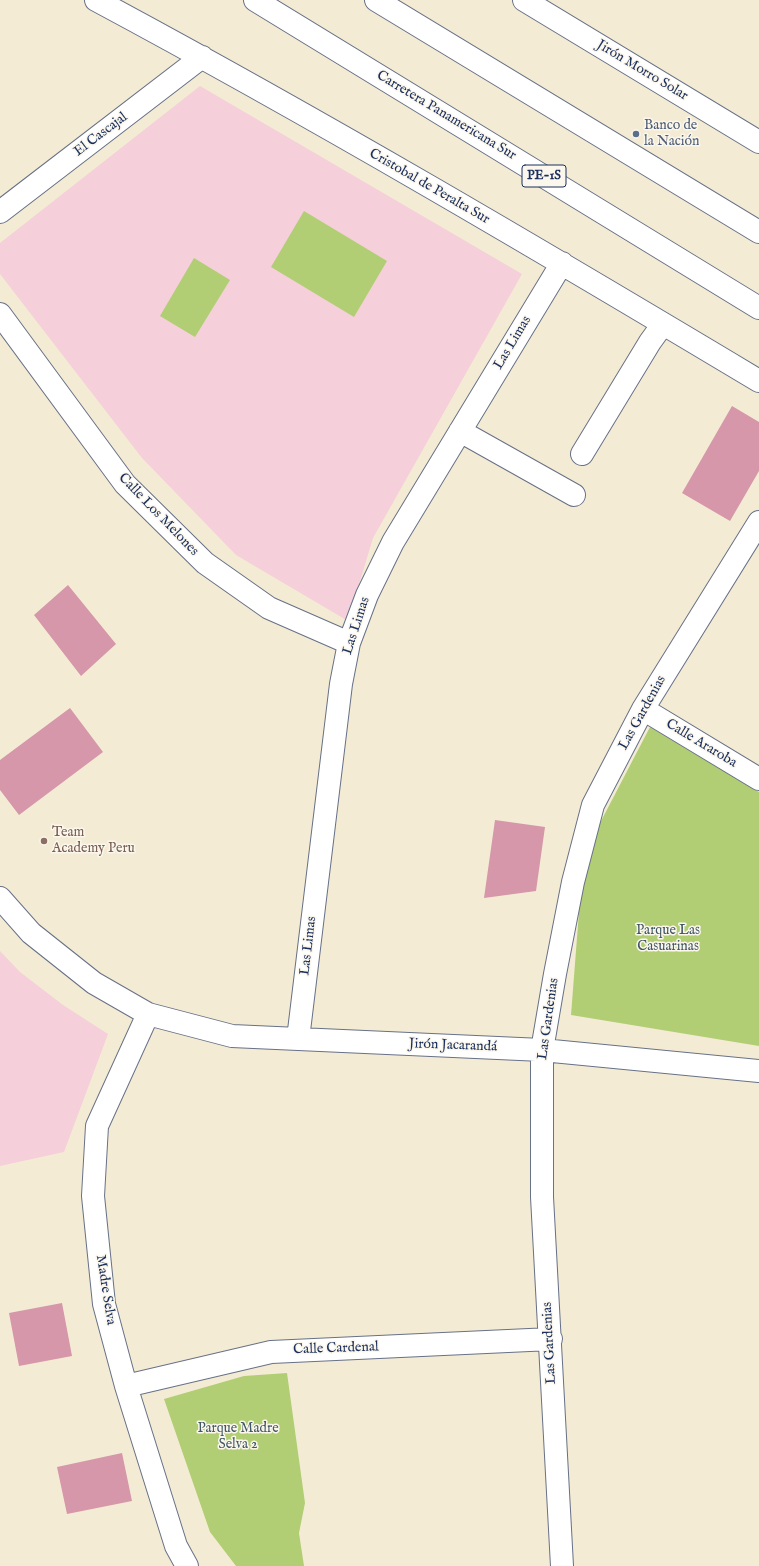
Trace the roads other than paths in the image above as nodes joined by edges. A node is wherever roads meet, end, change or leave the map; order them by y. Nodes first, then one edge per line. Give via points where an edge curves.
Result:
1 (96, 0) edge
2 (255, 0) edge
3 (376, 0) edge
4 (524, 0) edge
5 (202, 57) junction
6 (759, 142) edge
7 (0, 212) edge
8 (759, 232) edge
9 (562, 263) junction
10 (759, 308) edge
11 (0, 314) edge
12 (663, 324) junction
13 (759, 381) edge
14 (460, 431) junction
15 (582, 454) dead end
16 (574, 495) dead end
17 (759, 522) edge
18 (350, 643) junction
19 (643, 709) junction
20 (759, 779) edge
21 (0, 898) edge
22 (148, 1014) junction
23 (298, 1039) junction
24 (542, 1050) junction
25 (759, 1071) edge
26 (550, 1340) junction
27 (126, 1386) junction
28 (187, 1566) edge
29 (562, 1566) edge

1 - 5 main road, Cristobal de Peralta Sur
2 - 10 main road, Carretera Panamericana Sur / PE-1S
3 - 8 main road
4 - 6 main road, Jirón Morro Solar
5 - 7 main road, El Cascajal
5 - 9 main road, Cristobal de Peralta Sur
9 - 12 main road, Cristobal de Peralta Sur
9 - 14 main road, Las Limas
11 - 18 main road, Calle Los Melones via 125,484 204,563 269,608
12 - 13 main road, Cristobal de Peralta Sur
12 - 15 main road
14 - 16 main road
14 - 18 main road, Las Limas via 393,542 367,595
17 - 19 main road, Las Gardenias
18 - 23 main road, Las Limas via 341,684
19 - 20 main road, Calle Araroba
19 - 24 main road, Las Gardenias via 593,806 571,889
21 - 22 main road, Jirón Jacarandá via 31,932 94,983
22 - 23 main road, Jirón Jacarandá via 232,1036
22 - 27 main road, Madre Selva via 97,1126 94,1196 104,1304
23 - 24 main road, Jirón Jacarandá
24 - 25 main road, Jirón Jacarandá
24 - 26 main road, Las Gardenias via 542,1198
26 - 27 main road, Calle Cardenal via 271,1352
26 - 29 main road, Las Gardenias
27 - 28 main road, Madre Selva via 176,1546

